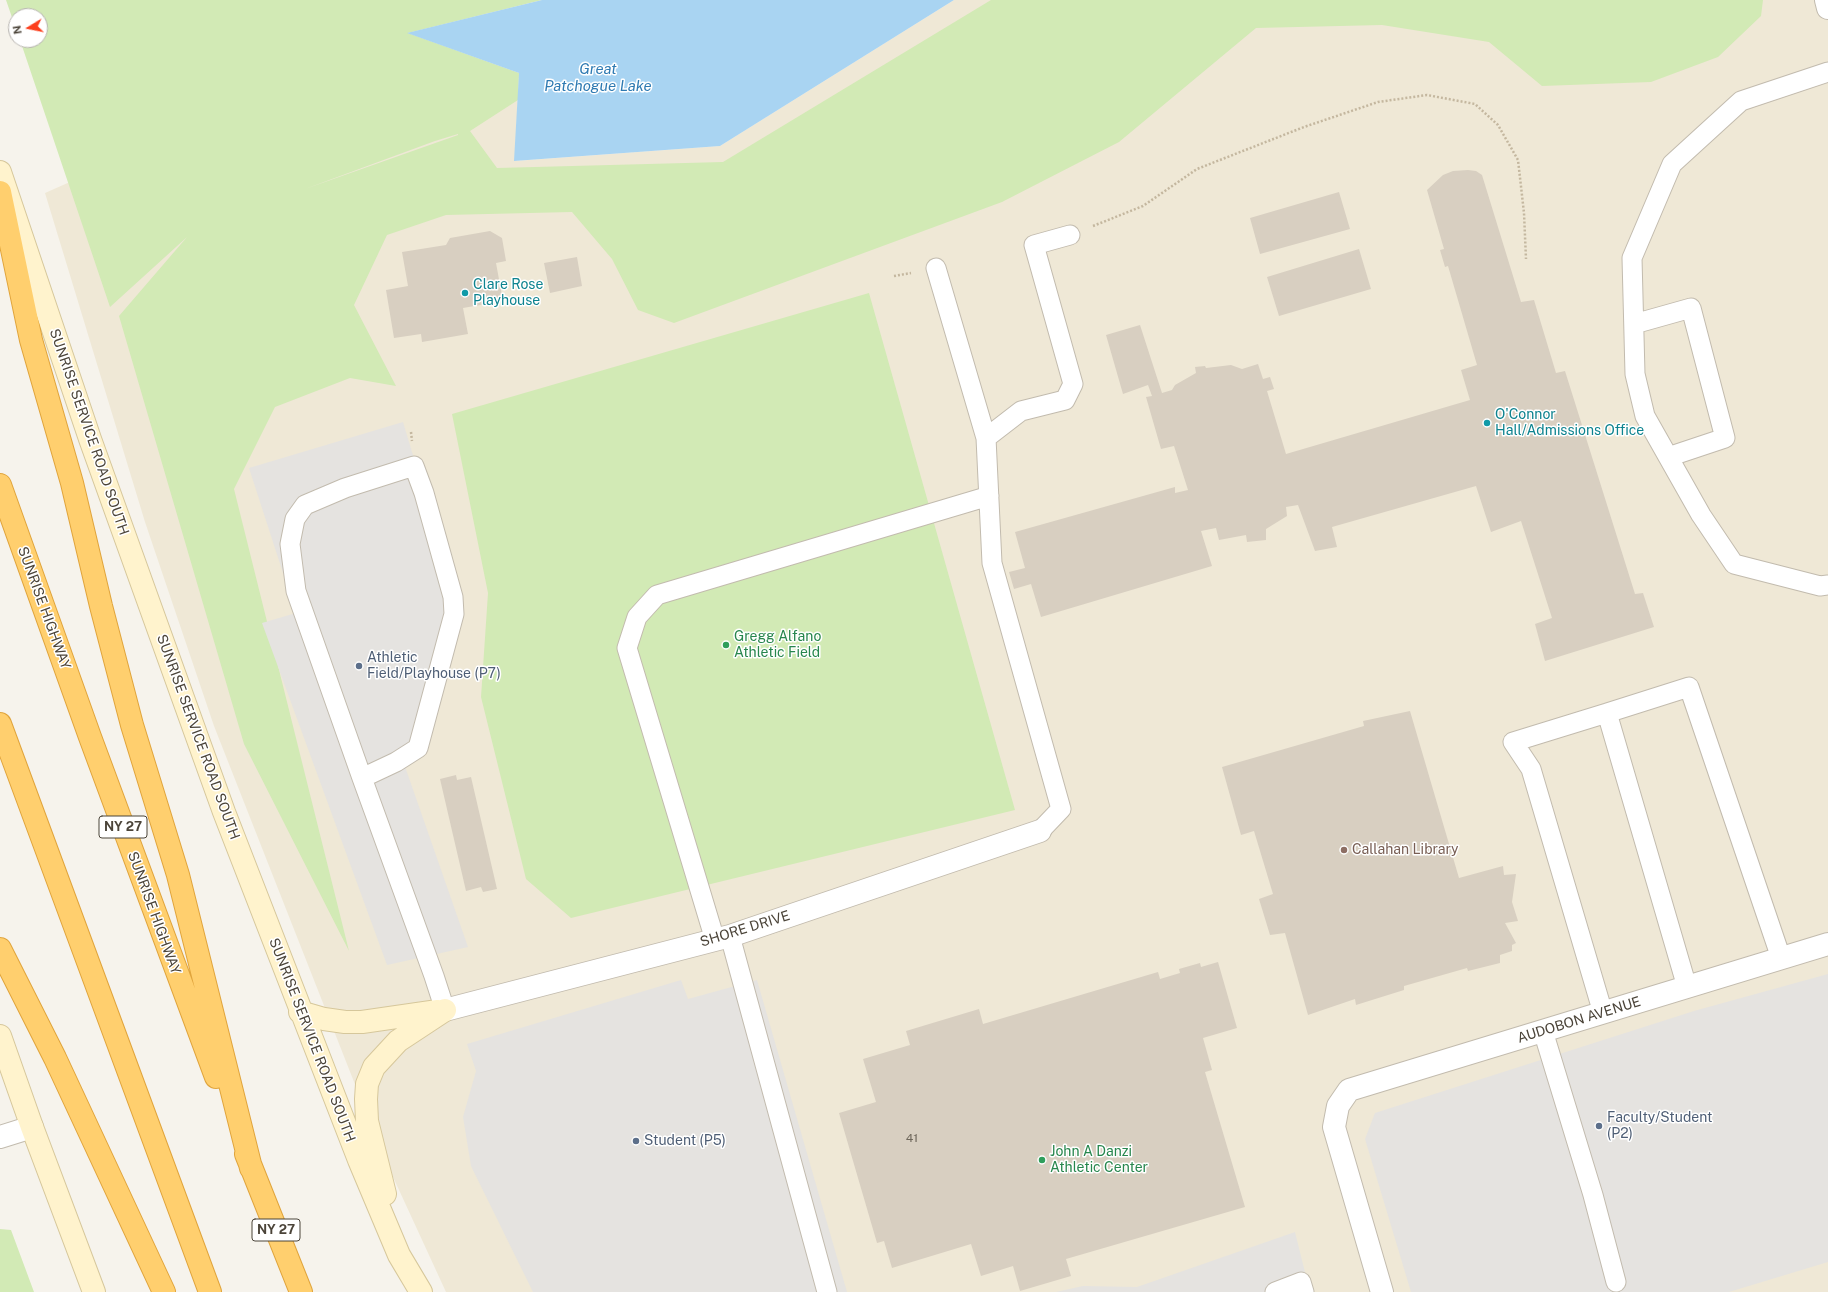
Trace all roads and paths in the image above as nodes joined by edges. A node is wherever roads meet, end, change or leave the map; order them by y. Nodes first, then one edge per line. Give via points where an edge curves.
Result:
1 (1826, 0) edge
2 (1828, 8) edge
3 (1828, 72) edge
4 (0, 172) edge
5 (0, 192) edge
6 (1070, 235) joint
7 (1526, 259) dead end
8 (936, 268) dead end
9 (1634, 324) junction
10 (986, 438) junction
11 (1668, 457) junction
12 (0, 485) edge
13 (989, 496) junction
14 (1828, 585) edge
15 (1607, 713) junction
16 (0, 724) edge
17 (362, 778) junction
18 (1040, 831) joint
19 (722, 938) junction
20 (1828, 944) edge
21 (0, 949) edge
22 (1781, 958) junction
23 (1687, 988) junction
24 (445, 1010) junction
25 (300, 1012) junction
26 (1603, 1013) junction
27 (1543, 1031) junction
28 (0, 1036) edge
29 (32, 1127) junction
30 (0, 1137) edge
31 (251, 1168) junction
32 (400, 1255) junction
33 (1616, 1282) dead end
34 (94, 1292) edge
35 (164, 1292) edge
36 (210, 1292) edge
37 (301, 1292) edge
38 (421, 1292) edge
39 (827, 1292) edge
40 (1275, 1292) edge
41 (1304, 1292) edge
42 (1382, 1292) edge

1 - 2 street
3 - 9 lane via 1741,101 1672,164 1632,258
4 - 25 main road, SUNRISE SERVICE ROAD SOUTH via 90,439 224,812
5 - 31 highway via 31,340 72,483 132,725 178,875
6 - 7 path via 1143,206 1204,166 1378,102 1427,95 1475,104 1498,125 1518,160
6 - 10 lane via 1034,245 1073,384 1065,400 1021,411
8 - 10 lane
9 - 11 lane via 1635,374 1645,416
9 - 11 lane via 1691,308 1725,438
10 - 13 lane
11 - 14 lane via 1701,515 1734,564 1820,586
12 - 31 highway, SUNRISE HIGHWAY / NY 27 via 159,924
13 - 18 lane via 992,563 1061,809
13 - 19 lane via 657,595 637,617 627,648
15 - 22 lane via 1689,687
15 - 23 lane
15 - 26 lane via 1513,742 1531,769
16 - 36 highway
17 - 17 lane via 296,591 290,544 295,519 305,505 346,488 414,466 453,597 454,614 418,748
17 - 24 lane
18 - 19 street, SHORE DRIVE
19 - 24 street, SHORE DRIVE
19 - 39 lane
20 - 22 street, AUDOBON AVENUE
21 - 35 highway via 55,1058
22 - 23 street, AUDOBON AVENUE
23 - 26 street, AUDOBON AVENUE
24 - 25 main road via 362,1022 324,1019
24 - 32 main road via 398,1041 374,1067 367,1084 367,1121
25 - 32 main road, SUNRISE SERVICE ROAD SOUTH
26 - 27 street, AUDOBON AVENUE
27 - 33 lane via 1593,1195
27 - 42 street, AUDOBON AVENUE via 1349,1090 1338,1106 1334,1127
28 - 29 main road
29 - 30 street
29 - 34 main road
31 - 37 highway, SUNRISE HIGHWAY / NY 27
32 - 38 main road, SUNRISE SERVICE ROAD SOUTH
40 - 41 lane via 1301,1282

